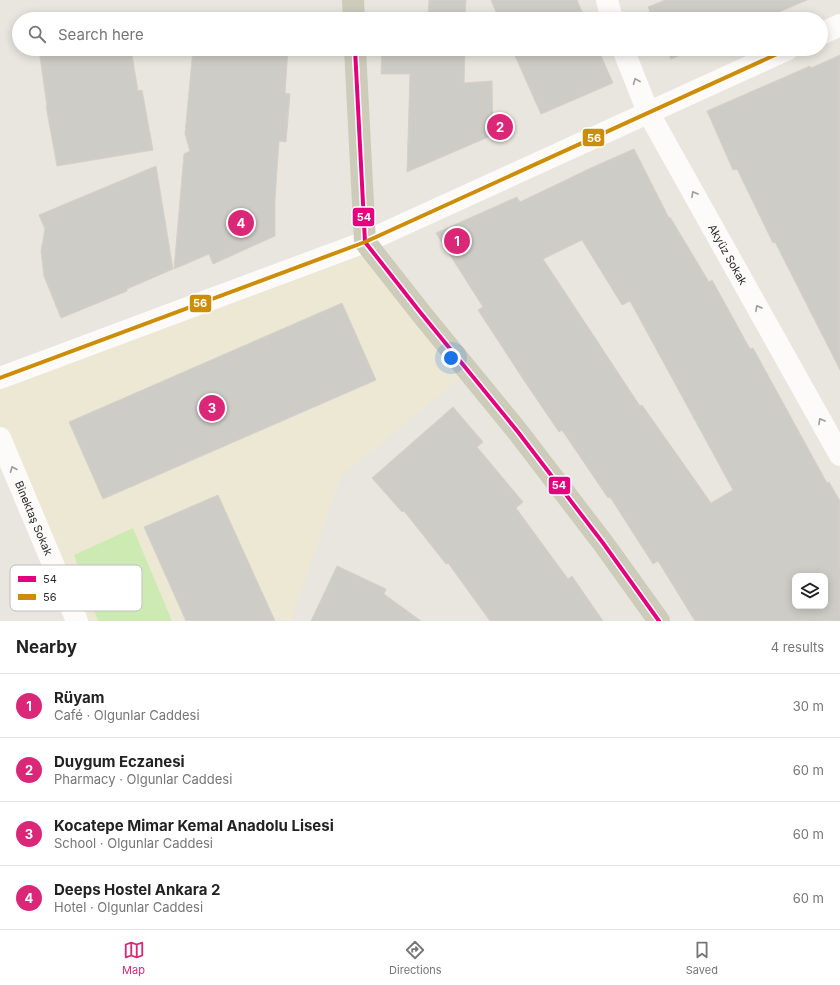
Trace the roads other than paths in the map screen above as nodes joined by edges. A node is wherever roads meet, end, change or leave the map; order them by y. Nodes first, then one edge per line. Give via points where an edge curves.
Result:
1 (353, 0) edge
2 (607, 0) edge
3 (354, 12) edge
4 (610, 12) edge
5 (840, 25) edge
6 (828, 31) edge
7 (355, 56) edge
8 (626, 56) edge
9 (772, 56) edge
10 (648, 112) junction
11 (365, 242) junction
12 (0, 378) edge
13 (0, 438) edge
14 (840, 456) edge
15 (53, 565) edge
16 (73, 611) edge
17 (77, 621) edge
18 (659, 621) edge

1 - 3 main road
2 - 4 street
5 - 6 street
7 - 11 main road
10 -> 8 street, Akyüz Sokak
9 - 10 street
10 - 11 street
14 -> 10 street, Akyüz Sokak
11 - 12 street
11 - 18 main road via 518,432
15 -> 13 street, Binektaş Sokak
17 -> 16 street, Binektaş Sokak

